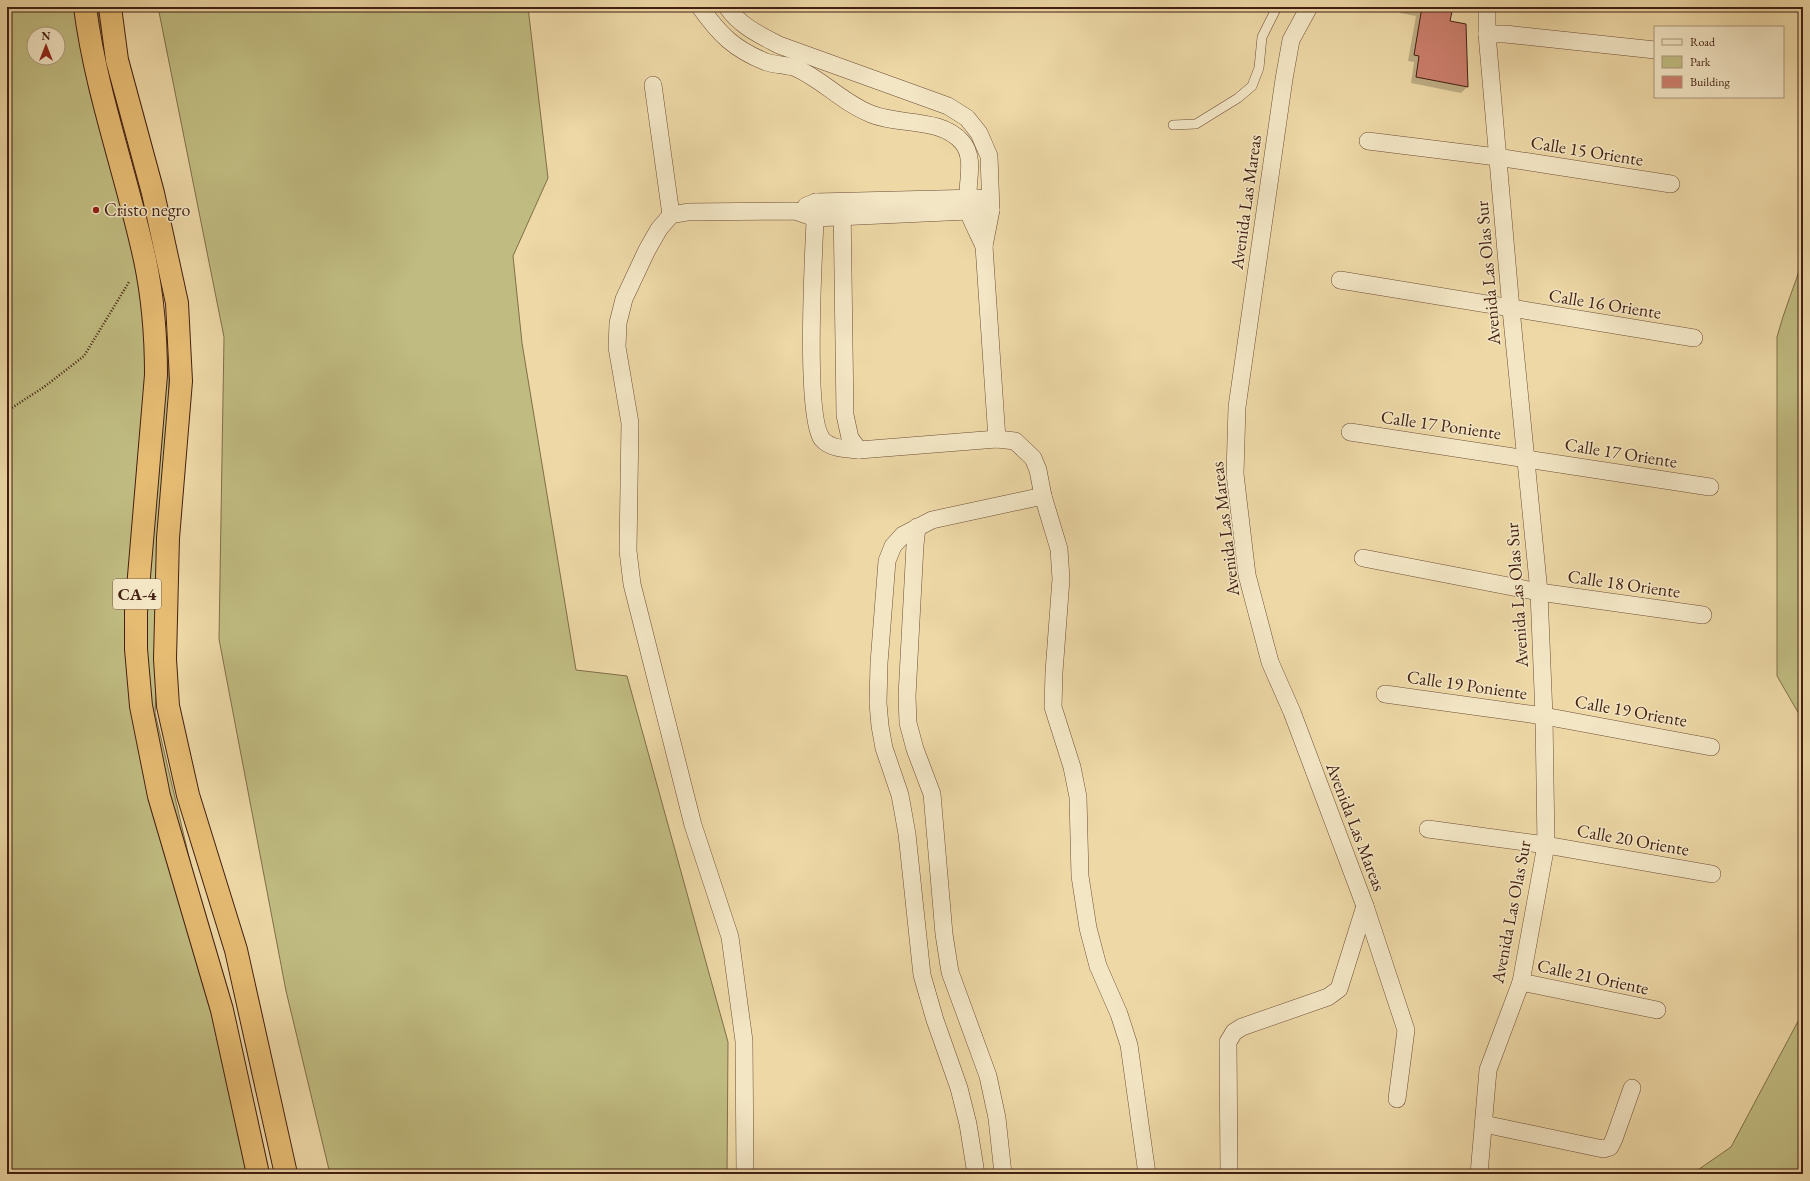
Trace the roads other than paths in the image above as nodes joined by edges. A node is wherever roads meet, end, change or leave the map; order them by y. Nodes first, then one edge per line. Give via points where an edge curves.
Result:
1 (85, 7) edge
2 (110, 7) edge
3 (700, 7) edge
4 (728, 7) edge
5 (1277, 7) edge
6 (1309, 7) edge
7 (1486, 7) edge
8 (1487, 34) junction
9 (1654, 50) edge
10 (653, 85) dead end
11 (1173, 125) dead end
12 (1368, 141) dead end
13 (1497, 157) junction
14 (1672, 184) dead end
15 (991, 204) junction
16 (968, 206) junction
17 (815, 210) junction
18 (842, 210) junction
19 (671, 215) junction
20 (984, 246) junction
21 (1340, 280) dead end
22 (1511, 309) junction
23 (1694, 338) dead end
24 (1350, 432) dead end
25 (997, 439) junction
26 (859, 450) junction
27 (1527, 458) junction
28 (1710, 487) dead end
29 (1043, 496) junction
30 (917, 527) junction
31 (1363, 558) dead end
32 (1539, 592) junction
33 (1703, 615) dead end
34 (1385, 694) dead end
35 (1544, 716) junction
36 (1711, 747) dead end
37 (1428, 829) dead end
38 (1546, 845) junction
39 (1712, 874) dead end
40 (1365, 906) junction
41 (950, 972) junction
42 (922, 975) junction
43 (1521, 982) junction
44 (1657, 1010) dead end
45 (1632, 1088) dead end
46 (1397, 1099) dead end
47 (1484, 1124) junction
48 (258, 1174) edge
49 (286, 1174) edge
50 (745, 1174) edge
51 (976, 1174) edge
52 (1002, 1174) edge
53 (1147, 1174) edge
54 (1229, 1174) edge
55 (1480, 1174) edge

1 - 48 highway, CA-4 via 92,51 145,261 154,327 156,375 136,612 141,706 159,796 222,1010
2 - 49 highway, CA-4 via 117,60 153,193 177,303 181,381 168,538 165,658 168,706 188,795 236,950
3 - 16 street via 716,29 739,50 768,62 795,68 845,101 872,114 906,123 934,125 952,132 963,143 969,160
4 - 15 street via 734,17 779,45 948,106 967,118 979,133 989,156
5 - 11 lane via 1262,37 1258,68 1252,86 1238,98 1196,124
6 - 40 street, Avenida Las Mareas via 1291,40 1283,86 1237,407 1235,474 1247,575 1270,662 1292,712
7 - 8 street, Avenida Las Olas Sur
8 - 9 street
8 - 13 street, Avenida Las Olas Sur
10 - 19 street
12 - 13 street, Calle 15 Oriente
13 - 14 street, Calle 15 Oriente
13 - 22 street, Avenida Las Olas Sur
15 - 16 street
15 - 20 street
16 - 18 street
16 - 20 street
17 - 18 street
17 - 19 street via 688,212
17 - 26 street via 812,331 816,426 823,440 839,449
18 - 26 street via 845,415 850,438
19 - 50 street via 647,250 624,299 618,323 617,347 630,423 628,552 634,591 693,825 730,937 744,1041
20 - 25 street
21 - 22 street, Calle 16 Oriente
22 - 23 street, Calle 16 Oriente
22 - 27 street, Avenida Las Olas Sur
24 - 27 street, Calle 17 Poniente
25 - 26 street
25 - 29 street via 1015,441 1033,458
27 - 28 street, Calle 17 Oriente
27 - 32 street, Avenida Las Olas Sur
29 - 30 street via 932,520
29 - 53 street via 1060,549 1061,579 1053,706 1072,767 1078,797 1080,876 1088,928 1098,966 1119,1014 1129,1045
30 - 41 street via 907,696 908,724 932,794
30 - 42 street via 903,535 893,546 887,561 878,703 884,748 900,795 907,834
31 - 32 street, Calle 18 Oriente
32 - 33 street, Calle 18 Oriente
32 - 35 street, Avenida Las Olas Sur
34 - 35 street, Calle 19 Poniente
35 - 36 street, Calle 19 Oriente
35 - 38 street, Avenida Las Olas Sur
37 - 38 street, Calle 20 Oriente
38 - 39 street, Calle 20 Oriente
38 - 43 street, Avenida Las Olas Sur
40 - 46 street, Avenida Las Mareas via 1406,1030
40 - 54 street via 1339,989 1328,997 1242,1027 1234,1032 1228,1042
41 - 42 street
41 - 52 street via 988,1076 997,1118
42 - 51 street via 959,1088
43 - 44 street, Calle 21 Oriente
43 - 47 street, Avenida Las Olas Sur via 1488,1070
45 - 47 street via 1614,1139 1610,1147 1603,1149
47 - 55 street, Avenida Las Olas Sur

